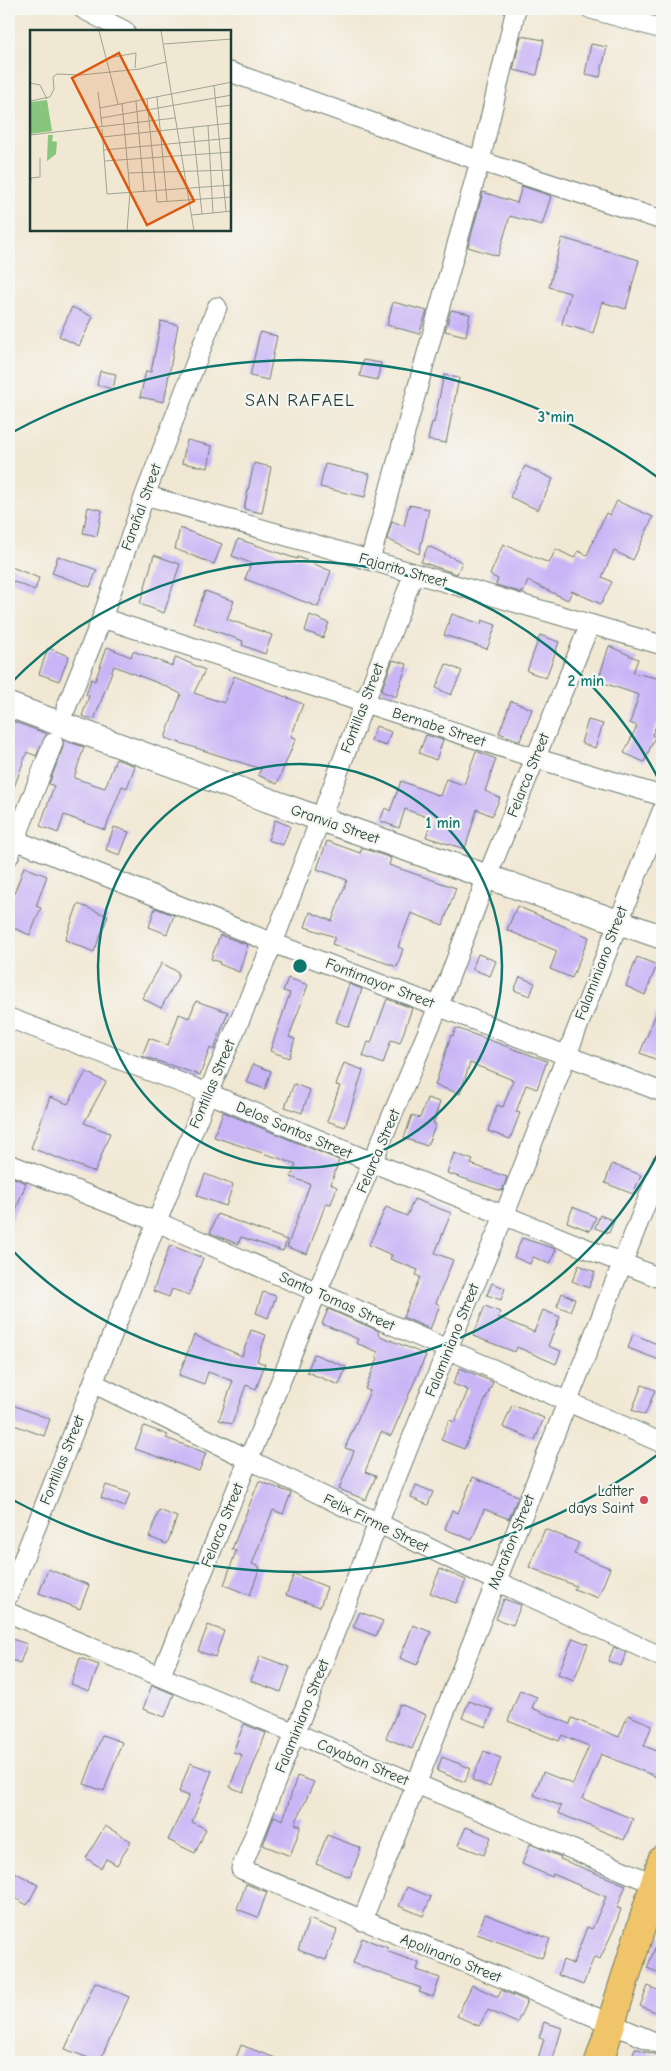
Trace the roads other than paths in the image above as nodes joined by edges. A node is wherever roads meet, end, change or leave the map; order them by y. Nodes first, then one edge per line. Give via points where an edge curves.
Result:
1 (83, 9) edge
2 (516, 9) edge
3 (591, 9) edge
4 (662, 29) edge
5 (123, 30) edge
6 (231, 72) edge
7 (480, 161) junction
8 (662, 220) edge
9 (217, 307) dead end
10 (145, 495) junction
11 (370, 560) junction
12 (414, 573) junction
13 (102, 618) junction
14 (590, 624) junction
15 (662, 645) edge
16 (364, 703) junction
17 (9, 705) edge
18 (66, 708) dead end
19 (53, 743) dead end
20 (535, 758) junction
21 (662, 796) edge
22 (662, 811) edge
23 (320, 819) junction
24 (12, 848) edge
25 (487, 877) junction
26 (618, 920) junction
27 (662, 937) edge
28 (273, 943) junction
29 (439, 1005) junction
30 (9, 1018) edge
31 (566, 1054) junction
32 (662, 1092) edge
33 (208, 1093) junction
34 (662, 1163) edge
35 (9, 1164) edge
36 (374, 1164) junction
37 (504, 1216) junction
38 (156, 1222) junction
39 (623, 1263) junction
40 (662, 1279) edge
41 (317, 1292) junction
42 (447, 1350) junction
43 (93, 1383) junction
44 (566, 1402) junction
45 (662, 1443) edge
46 (249, 1460) junction
47 (378, 1524) junction
48 (496, 1581) junction
49 (9, 1595) edge
50 (9, 1613) edge
51 (662, 1657) edge
52 (160, 1677) junction
53 (295, 1733) junction
54 (416, 1784) junction
55 (241, 1869) joint
56 (660, 1877) edge
57 (362, 1921) junction
58 (612, 2023) junction
59 (662, 2045) edge
60 (599, 2062) edge

1 - 5 street
2 - 7 street
3 - 4 street
6 - 7 street
7 - 8 street
7 - 11 street
9 - 10 street, Farañal Street
10 - 11 street, Fajarito Street
10 - 13 street, Farañal Street
11 - 12 street, Fajarito Street
12 - 14 street, Fajarito Street
12 - 16 street, Fontillas Street
13 - 16 street, Bernabe Street
13 - 18 street, Farañal Street
14 - 15 street, Fajarito Street
14 - 20 street, Felarca Street
16 - 20 street, Bernabe Street
16 - 23 street, Fontillas Street
17 - 23 street, Granvia Street
19 - 24 street
20 - 21 street, Bernabe Street
20 - 25 street, Felarca Street
22 - 26 street, Falaminiano Street
23 - 25 street, Granvia Street
23 - 28 street, Fontillas Street
24 - 28 street, Fontimayor Street
25 - 26 street, Granvia Street
25 - 29 street, Felarca Street
26 - 27 street, Granvia Street
26 - 31 street, Falaminiano Street
28 - 29 street, Fontimayor Street
28 - 33 street, Fontillas Street
29 - 31 street, Fontimayor Street
29 - 36 street, Felarca Street
30 - 33 street, Delos Santos Street
31 - 32 street, Fontimayor Street
31 - 37 street, Falaminiano Street
33 - 36 street, Delos Santos Street
33 - 38 street, Fontillas Street
34 - 39 street, Marañon Street
35 - 38 street, Santo Tomas Street
36 - 37 street, Delos Santos Street
36 - 41 street, Felarca Street
37 - 39 street, Delos Santos Street
37 - 42 street, Falaminiano Street
38 - 41 street, Santo Tomas Street
38 - 43 street, Fontillas Street
39 - 40 street, Delos Santos Street
39 - 44 street, Marañon Street
41 - 42 street, Santo Tomas Street
41 - 46 street, Felarca Street
42 - 44 street, Santo Tomas Street
42 - 47 street, Falaminiano Street
43 - 46 street, Felix Firme Street
43 - 49 street, Fontillas Street
44 - 45 street, Santo Tomas Street
44 - 48 street, Marañon Street
46 - 47 street, Felix Firme Street
46 - 52 street, Felarca Street
47 - 48 street, Felix Firme Street
47 - 53 street, Falaminiano Street
48 - 51 street, Felix Firme Street
48 - 54 street, Marañon Street
50 - 52 street, Cayaban Street
52 - 53 street, Cayaban Street
53 - 54 street, Cayaban Street
53 - 55 street, Falaminiano Street
54 - 56 street, Cayaban Street
54 - 57 street, Marañon Street
55 - 57 street, Apolinario Street
56 - 58 main road
57 - 58 street, Apolinario Street
58 - 59 street, Apolinario Street
58 - 60 main road

